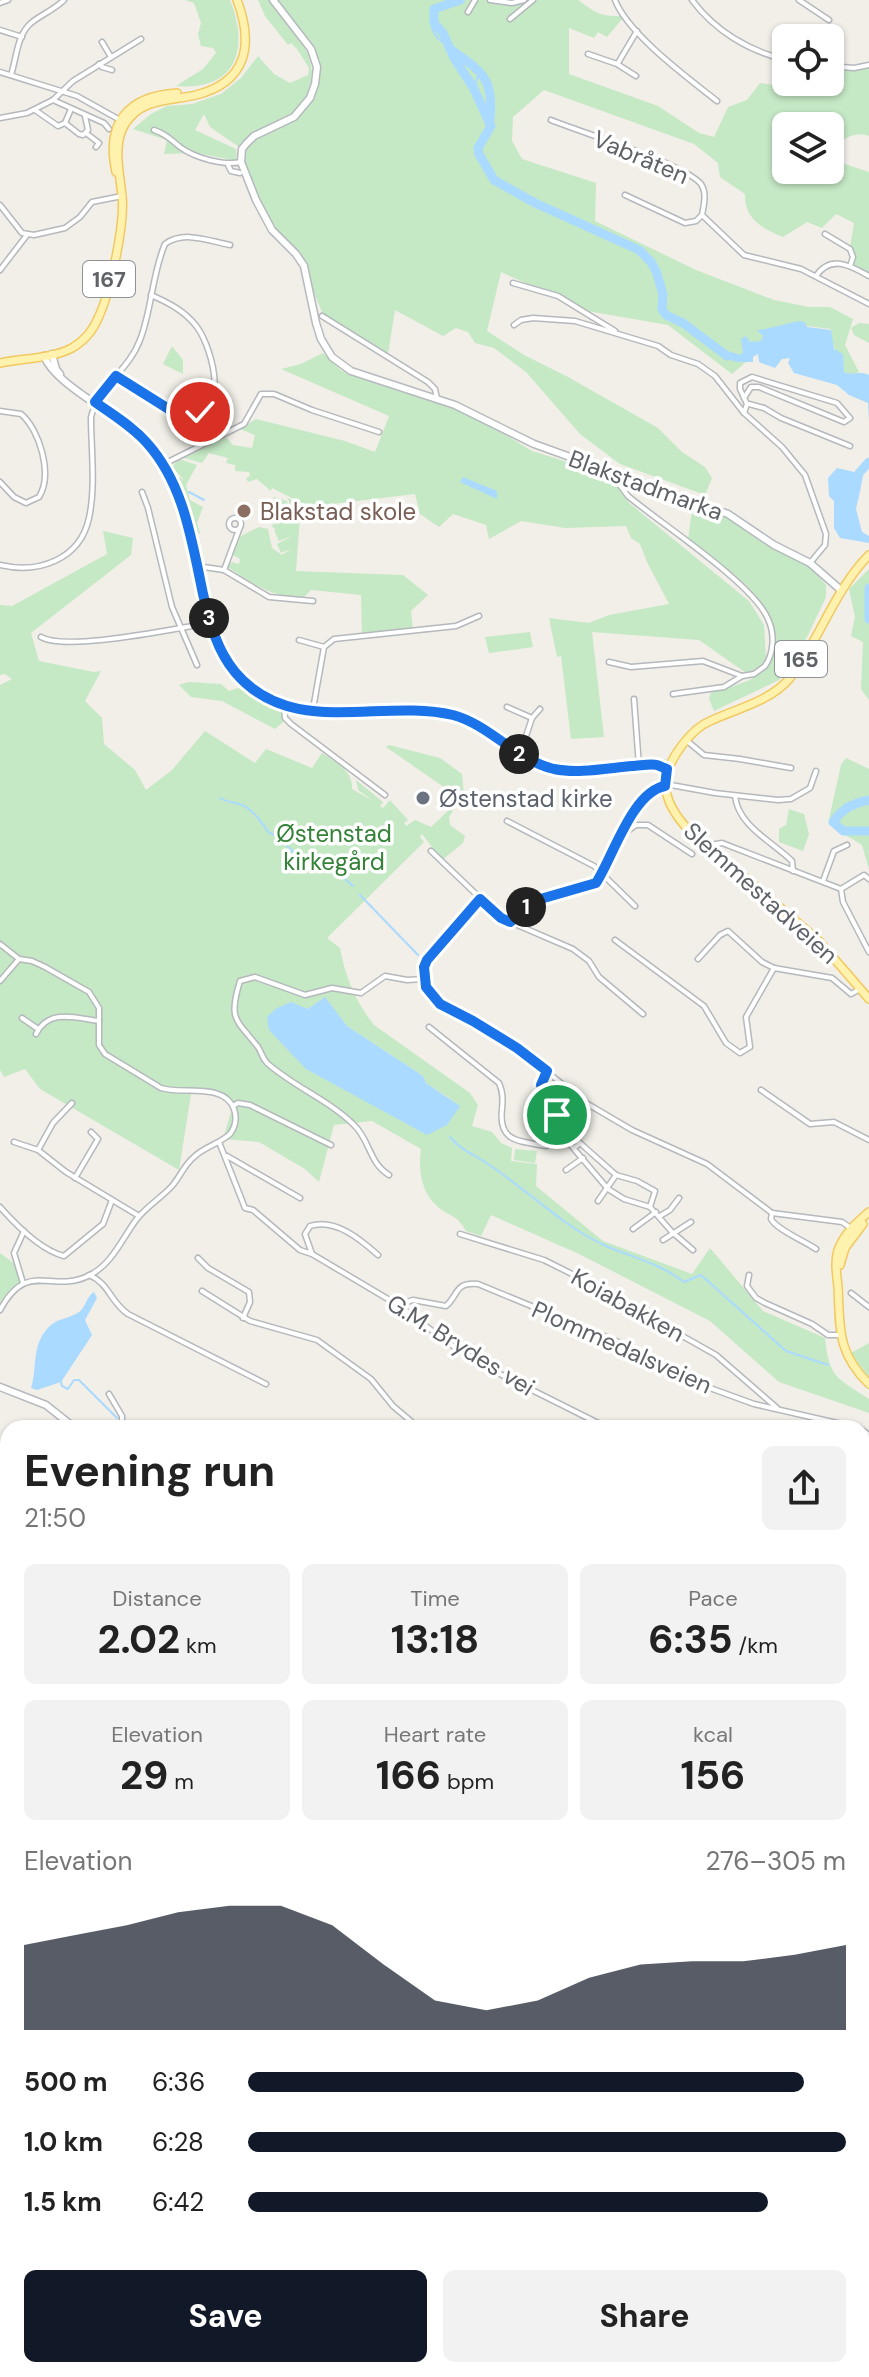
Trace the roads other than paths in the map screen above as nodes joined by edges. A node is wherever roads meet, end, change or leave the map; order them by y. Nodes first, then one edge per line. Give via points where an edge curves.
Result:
1 (8, 0) edge
2 (64, 0) edge
3 (237, 0) edge
4 (273, 0) edge
5 (475, 0) edge
6 (490, 0) edge
7 (524, 0) edge
8 (533, 0) edge
9 (615, 0) edge
10 (692, 0) edge
11 (799, 0) edge
12 (0, 3) edge
13 (468, 12) dead end
14 (510, 19) dead end
15 (829, 20) dead end
16 (0, 30) edge
17 (637, 31) junction
18 (22, 37) junction
19 (141, 39) dead end
20 (102, 42) dead end
21 (588, 54) dead end
22 (111, 57) junction
23 (772, 57) edge
24 (99, 64) junction
25 (617, 64) junction
26 (869, 65) edge
27 (844, 67) edge
28 (112, 70) dead end
29 (0, 72) edge
30 (11, 75) junction
31 (636, 76) dead end
32 (64, 91) junction
33 (53, 100) junction
34 (717, 101) dead end
35 (71, 109) junction
36 (35, 110) junction
37 (85, 116) junction
38 (0, 118) edge
39 (551, 120) dead end
40 (123, 122) junction
41 (65, 123) junction
42 (109, 129) dead end
43 (154, 130) dead end
44 (86, 133) junction
45 (96, 147) dead end
46 (241, 162) junction
47 (228, 165) junction
48 (240, 173) dead end
49 (625, 195) dead end
50 (122, 196) junction
51 (0, 205) edge
52 (702, 215) junction
53 (825, 234) dead end
54 (27, 235) junction
55 (230, 245) dead end
56 (850, 266) junction
57 (0, 270) edge
58 (816, 276) junction
59 (869, 276) edge
60 (513, 283) dead end
61 (151, 295) junction
62 (869, 304) edge
63 (322, 316) dead end
64 (514, 325) dead end
65 (617, 332) junction
66 (48, 355) junction
67 (0, 363) edge
68 (116, 376) junction
69 (744, 398) junction
70 (437, 399) junction
71 (95, 402) junction
72 (747, 404) junction
73 (0, 411) edge
74 (744, 413) junction
75 (379, 432) dead end
76 (850, 446) dead end
77 (164, 464) junction
78 (618, 475) junction
79 (0, 482) edge
80 (142, 492) dead end
81 (240, 527) dead end
82 (869, 557) edge
83 (810, 563) junction
84 (0, 565) edge
85 (197, 566) junction
86 (224, 570) junction
87 (842, 591) junction
88 (313, 601) dead end
89 (479, 616) dead end
90 (210, 623) junction
91 (179, 628) junction
92 (41, 637) dead end
93 (299, 640) dead end
94 (324, 647) junction
95 (609, 662) dead end
96 (197, 665) dead end
97 (742, 676) junction
98 (673, 694) dead end
99 (634, 699) dead end
100 (284, 706) junction
101 (507, 707) dead end
102 (540, 709) dead end
103 (312, 712) junction
104 (532, 718) junction
105 (686, 740) junction
106 (520, 754) junction
107 (639, 766) junction
108 (668, 767) junction
109 (791, 768) dead end
110 (816, 771) dead end
111 (668, 786) junction
112 (385, 795) dead end
113 (735, 796) junction
114 (507, 821) dead end
115 (621, 833) junction
116 (847, 845) dead end
117 (708, 847) junction
118 (431, 851) dead end
119 (692, 854) dead end
120 (793, 871) junction
121 (602, 872) junction
122 (869, 879) edge
123 (823, 881) junction
124 (841, 889) junction
125 (480, 899) junction
126 (635, 906) dead end
127 (510, 922) junction
128 (615, 940) dead end
129 (0, 944) edge
130 (869, 952) edge
131 (19, 959) junction
132 (698, 959) dead end
133 (774, 968) junction
134 (424, 979) junction
135 (0, 981) edge
136 (860, 989) junction
137 (869, 999) edge
138 (643, 1014) dead end
139 (22, 1018) dead end
140 (99, 1021) junction
141 (429, 1027) dead end
142 (547, 1071) junction
143 (761, 1090) dead end
144 (72, 1103) dead end
145 (233, 1106) junction
146 (91, 1132) dead end
147 (105, 1132) dead end
148 (565, 1134) junction
149 (98, 1139) junction
150 (869, 1140) edge
151 (14, 1142) dead end
152 (219, 1142) junction
153 (580, 1143) junction
154 (331, 1145) dead end
155 (574, 1148) junction
156 (38, 1150) junction
157 (226, 1155) junction
158 (594, 1156) junction
159 (584, 1160) junction
160 (566, 1170) dead end
161 (389, 1175) dead end
162 (616, 1175) junction
163 (75, 1178) junction
164 (608, 1189) junction
165 (300, 1198) dead end
166 (679, 1198) dead end
167 (112, 1200) junction
168 (598, 1201) dead end
169 (0, 1207) edge
170 (650, 1207) junction
171 (772, 1213) junction
172 (658, 1214) junction
173 (869, 1215) edge
174 (139, 1216) junction
175 (691, 1222) dead end
176 (633, 1229) dead end
177 (24, 1231) junction
178 (672, 1232) junction
179 (851, 1232) junction
180 (460, 1234) dead end
181 (663, 1240) dead end
182 (816, 1249) dead end
183 (693, 1250) dead end
184 (312, 1254) junction
185 (378, 1255) dead end
186 (198, 1258) dead end
187 (89, 1275) junction
188 (749, 1275) dead end
189 (23, 1283) junction
190 (202, 1291) dead end
191 (851, 1293) dead end
192 (398, 1305) junction
193 (869, 1307) edge
194 (0, 1310) edge
195 (243, 1318) junction
196 (841, 1335) junction
197 (266, 1384) dead end
198 (869, 1384) edge
199 (0, 1388) edge
200 (109, 1394) dead end
201 (779, 1410) junction
202 (65, 1420) edge
203 (122, 1420) edge
204 (410, 1420) edge
205 (592, 1420) edge
206 (822, 1420) edge

1 - 12 street
2 - 18 street via 28,26
3 - 40 main road via 245,25 245,54 228,80 207,91 152,96 132,107
4 - 46 main road via 311,49 315,84 294,117 246,144
5 - 13 street
6 - 7 street
8 - 14 street
9 - 17 street
10 - 23 street via 740,42
11 - 15 street
16 - 18 street
17 - 25 street
17 - 34 street
18 - 30 street
19 - 22 street
20 - 22 street
21 - 25 street
22 - 24 street
24 - 28 street
24 - 32 street
25 - 31 street
26 - 27 street
29 - 30 street
30 - 32 street
32 - 33 street
32 - 40 street
33 - 35 street
33 - 36 street
35 - 37 street
35 - 41 street
36 - 38 street
36 - 41 street via 58,126
37 - 42 street
37 - 44 street
39 - 52 street, Vabråten via 695,180 705,196
40 - 50 main road, 167 via 112,144
41 - 44 street
43 - 47 street via 193,154
44 - 45 street via 99,143
46 - 47 street
46 - 70 main road, Blakstadmarka via 272,230 304,266 316,323 332,357 360,375
47 - 48 street
49 - 52 street, Vabråten via 685,223
50 - 54 street via 92,202 65,228
50 - 66 main road, 167 via 99,317 79,343
51 - 54 street
52 - 58 street, Vabråten via 744,255
53 - 56 street via 850,249
54 - 57 street
55 - 61 street via 185,236 169,240
56 - 58 street via 826,264
56 - 59 street
58 - 62 street, Vabråten
60 - 65 street via 558,296
61 - 68 street via 140,340
61 - 68 street via 180,310 209,346 216,379 212,399 205,409 185,416
63 - 70 street, Blakstadmarka via 428,382
64 - 65 street via 527,318 566,320
65 - 74 street via 706,369
66 - 67 main road, 167
66 - 71 main road via 51,369
68 - 71 street
69 - 69 street via 740,383 755,378 837,403 850,418 844,422 759,387 751,387
69 - 72 street
70 - 78 main road, Blakstadmarka via 518,438
71 - 77 main road via 132,428
71 - 84 street via 90,516 84,533 52,564
72 - 74 street
72 - 76 street
73 - 79 street via 21,414 32,427 44,483 39,497 26,503
74 - 83 street via 797,463 813,493 826,539
75 - 77 street via 261,394 244,424
77 - 85 main road via 178,493
78 - 83 main road, Blakstadmarka via 728,514
78 - 97 street via 628,496 762,609 772,631 771,651 759,672
80 - 91 street
81 - 86 street
82 - 87 main road, 165
83 - 87 main road, Blakstadmarka
85 - 86 street
85 - 90 main road
86 - 88 street via 269,597
87 - 105 main road, 165 via 783,685
89 - 94 street via 456,626 343,637
90 - 91 street
90 - 100 main road via 234,671 254,690
91 - 92 street via 90,640
91 - 96 street
93 - 94 street
94 - 103 street
95 - 97 street via 631,667 703,661
97 - 98 street via 724,687
99 - 107 street
100 - 103 main road
100 - 112 street via 291,724
101 - 104 street
102 - 104 street
103 - 106 main road via 445,714 473,723
104 - 106 street
105 - 108 main road, 165
105 - 109 street via 704,755
106 - 107 main road via 561,770
107 - 108 main road
108 - 111 main road, 165
110 - 113 street via 810,788 791,799
111 - 113 street
111 - 115 street via 653,790
111 - 117 main road, Slemmestadveien via 673,811
113 - 120 street via 739,810 792,861
114 - 121 street
115 - 119 street via 648,825
115 - 121 street
116 - 123 street via 834,851
117 - 120 street via 722,843
117 - 136 main road, Slemmestadveien via 818,940
118 - 125 street
120 - 123 street
121 - 126 street
121 - 127 street via 592,885 537,900
122 - 124 street via 860,876
123 - 124 street
124 - 130 street
125 - 127 street
125 - 134 street via 425,963
127 - 138 street via 573,949
128 - 133 street via 704,1006 726,1043 740,1053 750,1047 746,1017
129 - 131 street
131 - 135 street
131 - 140 street via 83,987 95,1000
132 - 133 street via 728,931
133 - 136 street via 832,978 851,994
134 - 142 street via 440,1004
134 - 161 street via 385,976 361,993 332,988 305,995 255,977 240,981 234,1001 242,1031 264,1060 343,1114 362,1133 379,1169
136 - 137 main road, Slemmestadveien
139 - 140 street via 37,1032 56,1015
140 - 145 street via 101,1050 152,1084 171,1091 216,1092
141 - 148 street via 499,1083 506,1135 546,1146
142 - 148 street via 541,1085
142 - 171 street via 615,1121 707,1164
143 - 150 street via 810,1124 834,1122
144 - 156 street
145 - 152 street via 234,1128
145 - 154 street via 250,1105
146 - 149 street
147 - 149 street
148 - 153 street
148 - 155 street
149 - 163 street
151 - 156 street
152 - 157 street, G.M. Brydes vei
152 - 174 street via 192,1158 173,1185
153 - 155 street
153 - 158 street
155 - 159 street
156 - 163 street
157 - 165 street
157 - 184 street, G.M. Brydes vei via 245,1208
158 - 159 street
158 - 162 street
159 - 160 street
159 - 164 street
162 - 164 street
162 - 170 street via 655,1191
163 - 167 street
164 - 168 street
164 - 170 street
166 - 172 street via 670,1210
167 - 174 street
167 - 177 street via 103,1224 64,1256
169 - 177 street
170 - 172 street
171 - 179 street via 846,1223
171 - 182 street via 774,1226
172 - 176 street
172 - 178 street
173 - 179 main road
174 - 187 street via 107,1263
175 - 178 street
177 - 189 street via 14,1253
178 - 181 street
178 - 183 street
179 - 196 main road via 838,1283
180 - 201 street, Koiabakken via 544,1260 580,1278 716,1355
184 - 185 street via 305,1234 310,1226 323,1223 350,1234
184 - 192 street, G.M. Brydes vei
186 - 195 street via 249,1292
187 - 189 street
187 - 197 street via 107,1286 128,1314
188 - 196 street via 747,1286 756,1298 828,1335
189 - 194 street
190 - 195 street
191 - 193 street
192 - 201 street, Plommedalsveien via 413,1300 446,1306 458,1289 478,1284 628,1346 688,1380
192 - 205 street, G.M. Brydes vei via 492,1370
195 - 204 street via 317,1340 371,1379
196 - 198 main road via 852,1365
199 - 202 main road via 46,1405
200 - 203 street
201 - 206 street, Plommedalsveien

